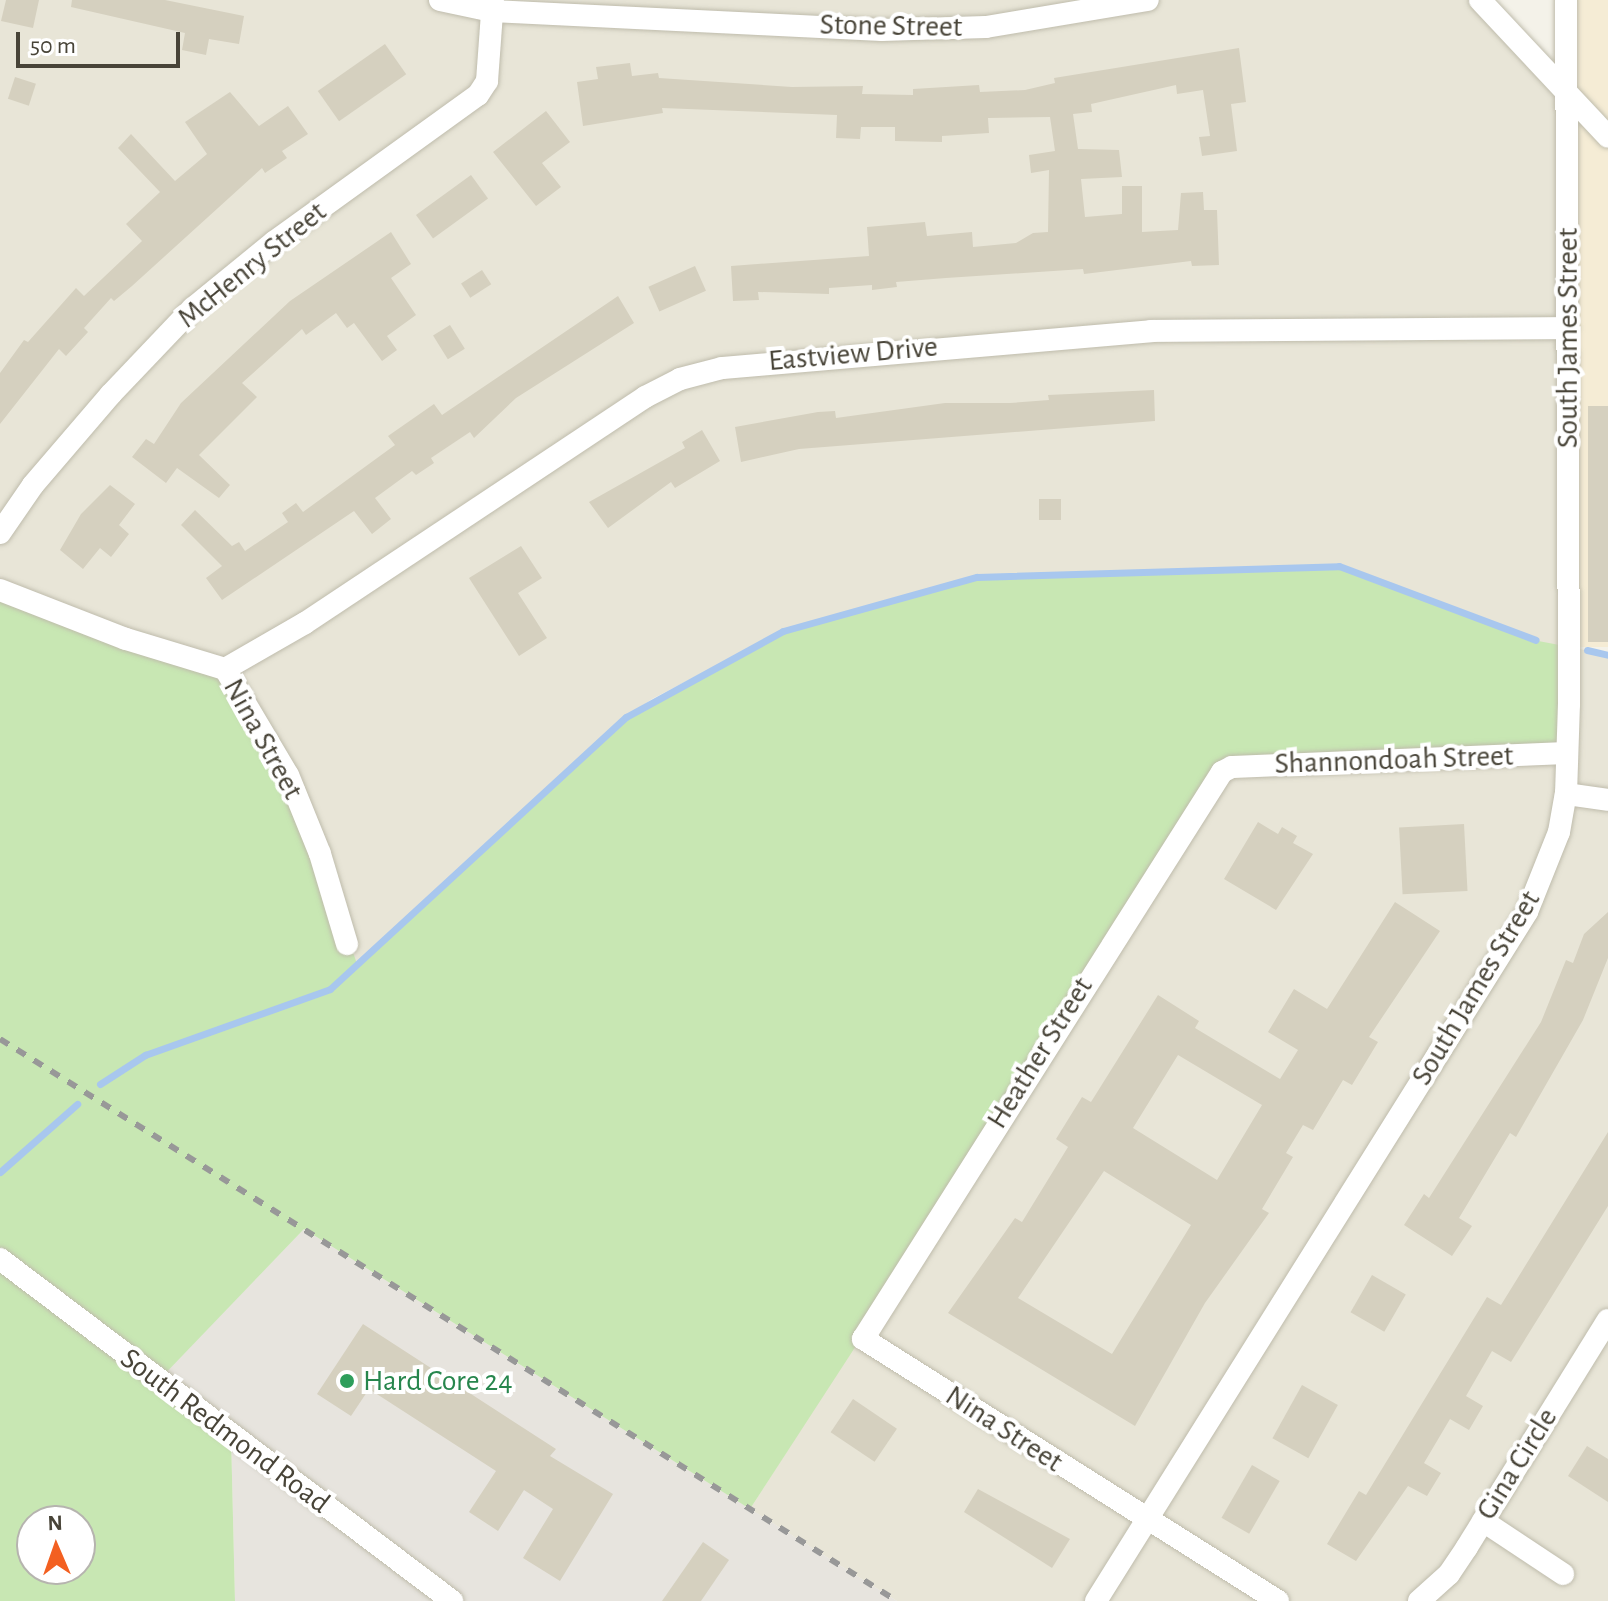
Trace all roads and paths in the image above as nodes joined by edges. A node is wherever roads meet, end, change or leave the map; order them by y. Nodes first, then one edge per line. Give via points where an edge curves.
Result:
1 (440, 0) edge
2 (1148, 0) edge
3 (1480, 0) edge
4 (1566, 0) edge
5 (492, 5) edge
6 (1568, 95) junction
7 (1608, 137) edge
8 (1568, 328) junction
9 (0, 533) edge
10 (0, 590) edge
11 (225, 669) junction
12 (1567, 753) junction
13 (1222, 772) joint
14 (1566, 794) junction
15 (1608, 800) edge
16 (347, 944) dead end
17 (0, 1259) edge
18 (1608, 1320) edge
19 (863, 1339) joint
20 (1146, 1515) junction
21 (1483, 1521) junction
22 (1563, 1574) dead end
23 (452, 1601) edge
24 (1096, 1601) edge
25 (1278, 1601) edge
26 (1419, 1601) edge

1 - 5 street, Stone Street
2 - 5 street, Stone Street via 1086,14 953,30
3 - 6 street
4 - 6 street, South James Street
5 - 9 street, McHenry Street via 487,81 478,95 274,242 193,308 101,405
6 - 7 street
6 - 8 street, South James Street
8 - 11 street, Eastview Drive via 1151,331 722,368 680,379 645,397 305,623
8 - 12 street, South James Street
10 - 11 street, Nina Street via 126,639
11 - 16 street, Nina Street via 288,775 320,854
12 - 13 street, Shannondoah Street via 1232,767
12 - 14 street, South James Street
13 - 19 street, Heather Street
14 - 15 street
14 - 20 street, South James Street via 1559,832 1527,912
17 - 23 street, South Redmond Road
18 - 21 street, Gina Circle
19 - 20 street, Nina Street
20 - 24 street, South James Street
20 - 25 street
21 - 22 street
21 - 26 street, Gina Circle via 1449,1574

